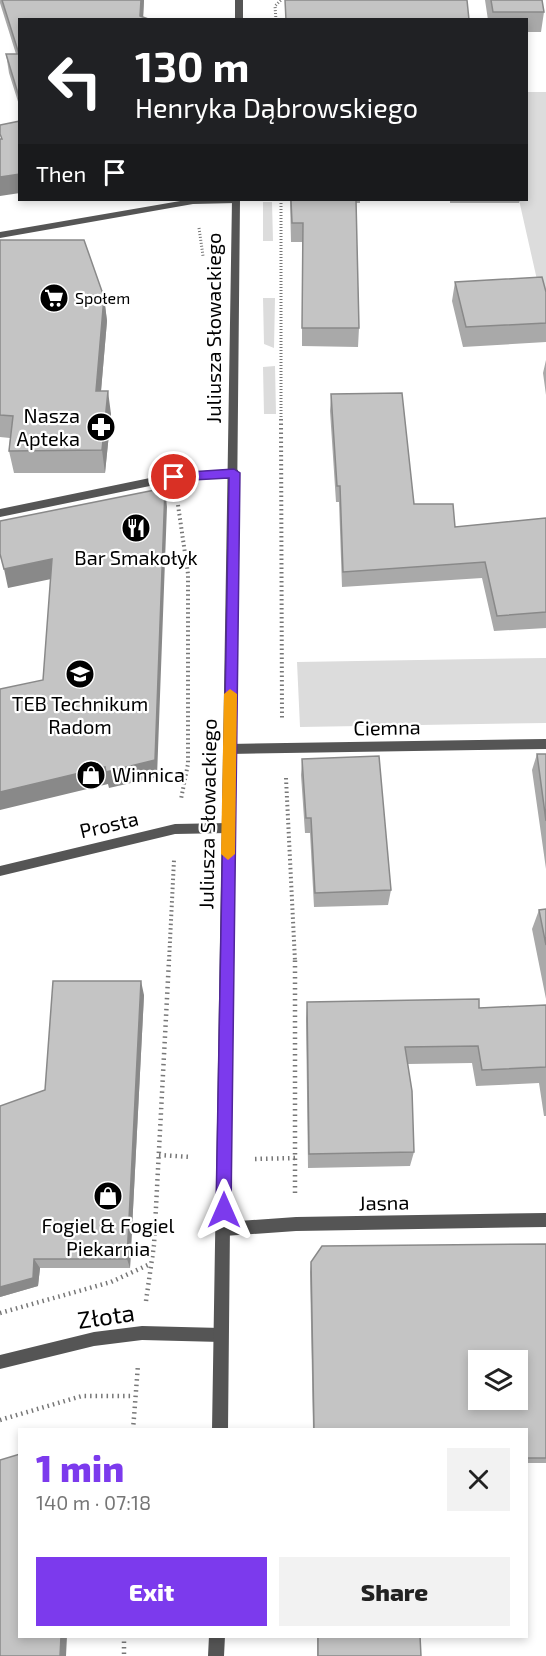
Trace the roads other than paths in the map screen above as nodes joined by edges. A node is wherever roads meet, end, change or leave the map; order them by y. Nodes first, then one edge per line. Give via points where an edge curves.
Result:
1 (239, 0) edge
2 (239, 18) edge
3 (193, 201) edge
4 (236, 201) edge
5 (0, 236) edge
6 (234, 473) junction
7 (0, 513) edge
8 (546, 744) edge
9 (230, 749) junction
10 (228, 828) junction
11 (0, 871) edge
12 (546, 1220) edge
13 (224, 1228) junction
14 (221, 1335) junction
15 (0, 1362) edge
16 (220, 1428) edge
17 (217, 1638) edge
18 (216, 1656) edge

1 - 2 street
3 - 5 street
4 - 6 street, Juliusza Słowackiego
6 - 7 street via 174,477
6 - 9 street, Juliusza Słowackiego
8 - 9 street, Ciemna
9 - 10 street, Juliusza Słowackiego
10 - 11 street, Prosta via 175,829
10 - 13 street, Juliusza Słowackiego
12 - 13 street, Jasna
13 - 14 street, Juliusza Słowackiego
14 - 15 street, Złota via 142,1334 94,1339
14 - 16 street, Juliusza Słowackiego
17 - 18 street

